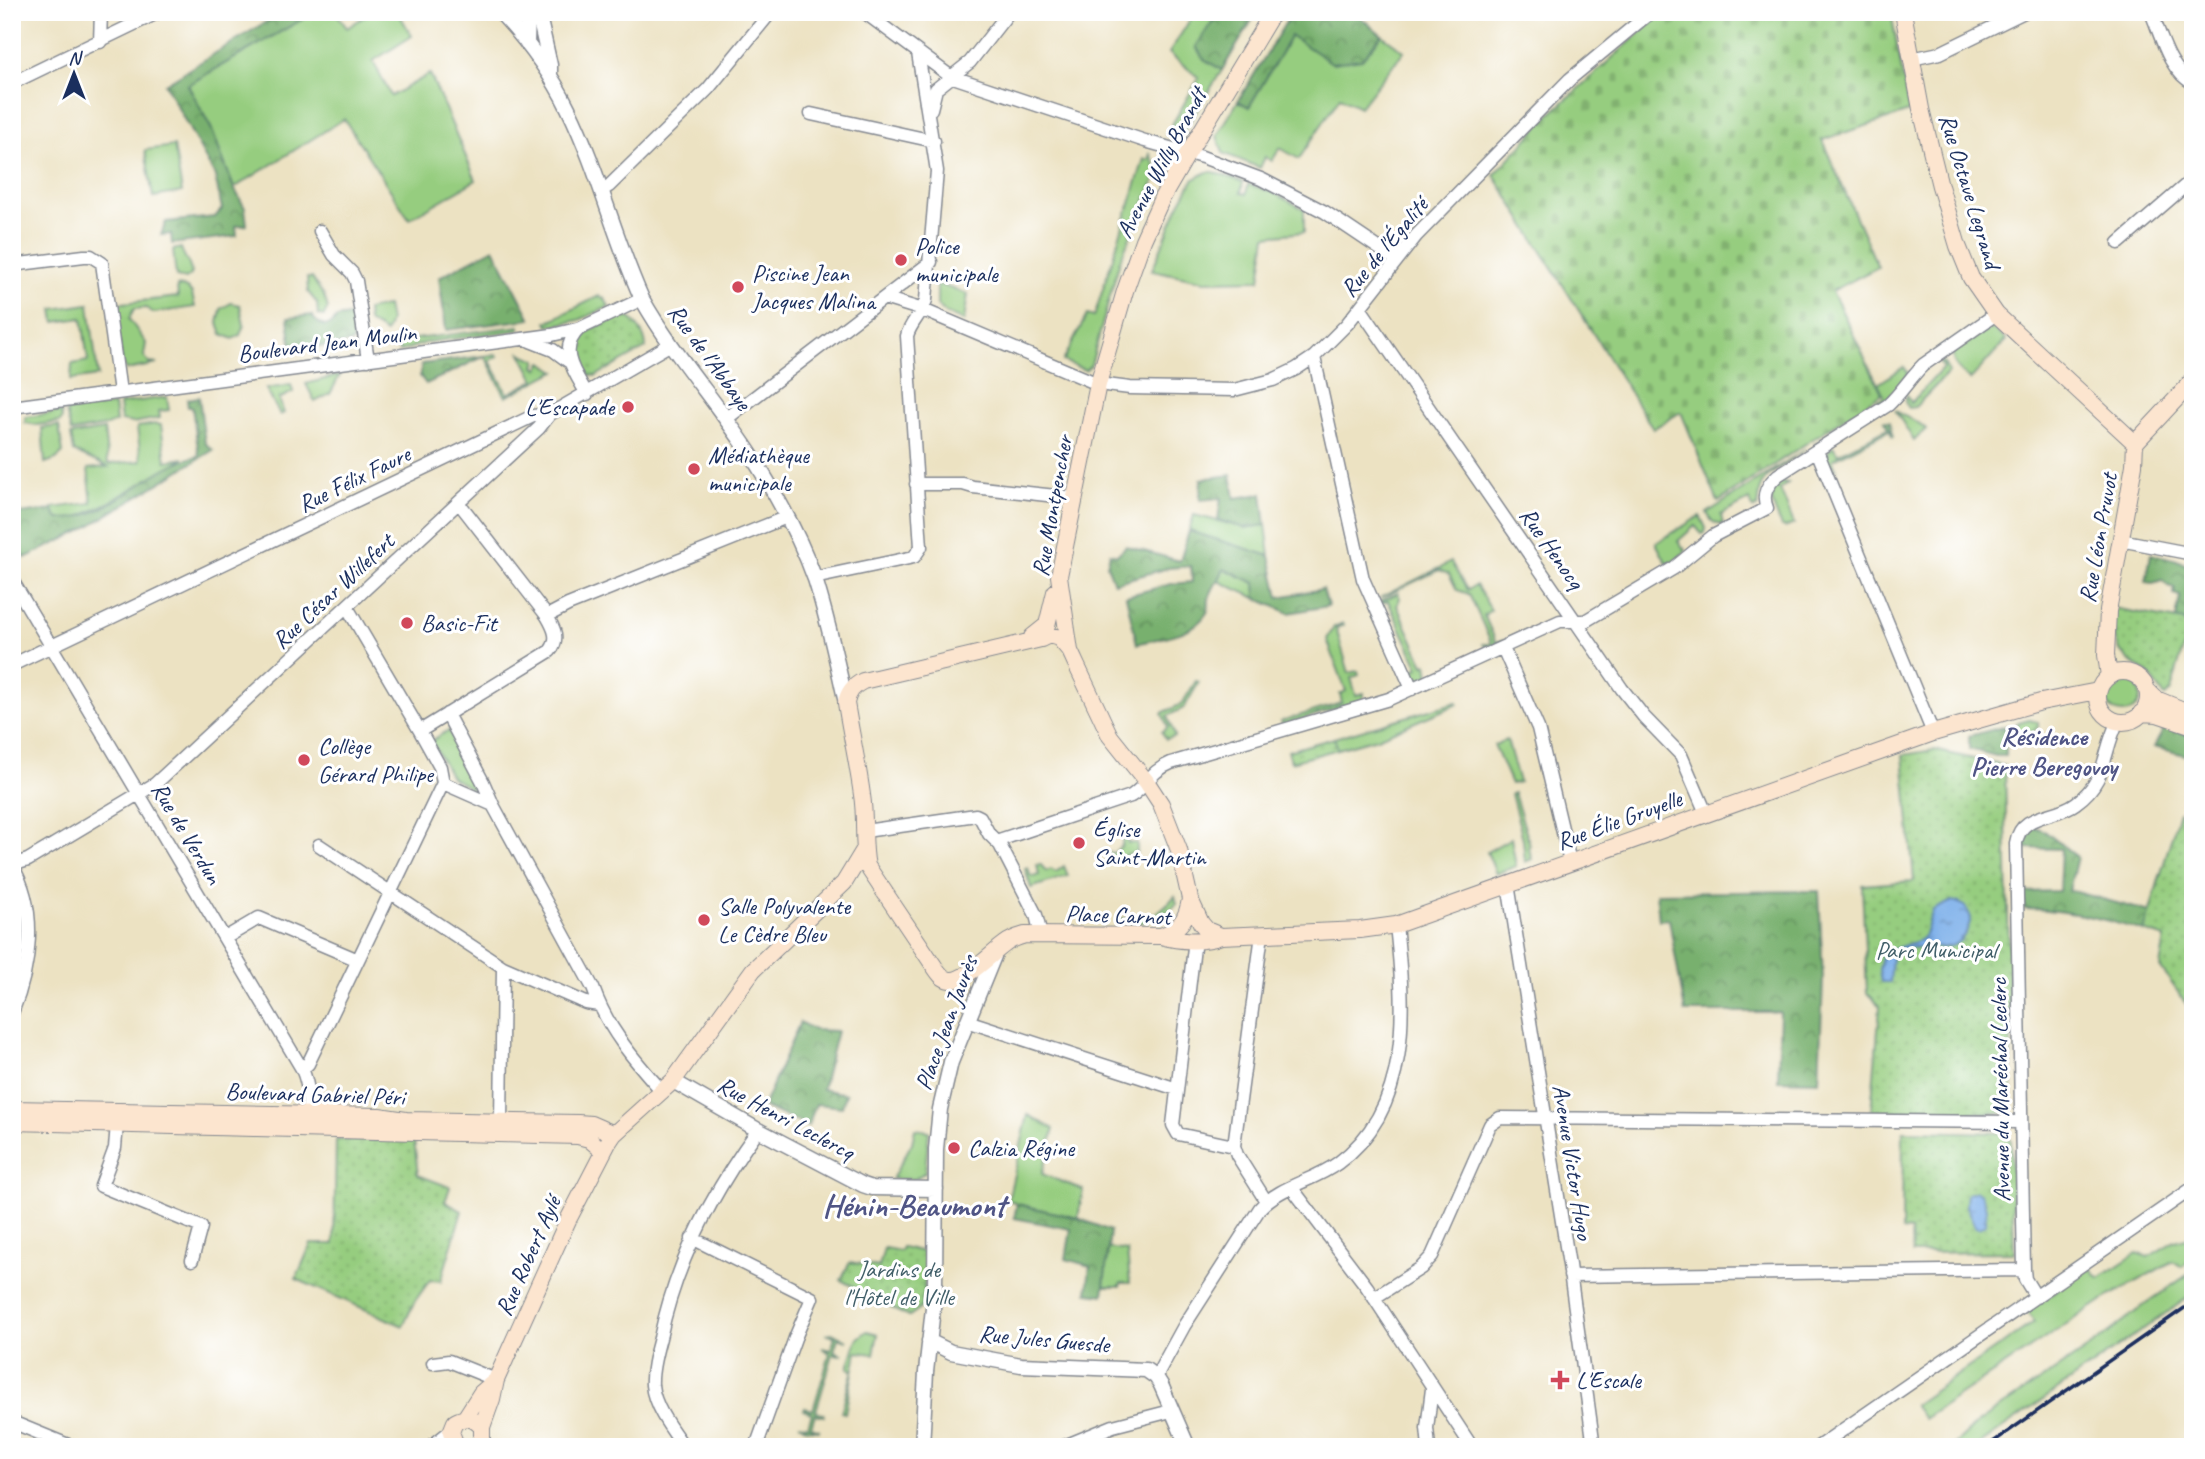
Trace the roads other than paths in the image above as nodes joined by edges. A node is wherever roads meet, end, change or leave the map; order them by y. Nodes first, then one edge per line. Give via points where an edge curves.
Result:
1 (101, 12) edge
2 (159, 12) edge
3 (500, 12) edge
4 (528, 12) edge
5 (538, 12) edge
6 (771, 12) edge
7 (864, 12) edge
8 (1009, 12) edge
9 (1273, 12) edge
10 (1651, 12) edge
11 (1903, 12) edge
12 (2024, 12) edge
13 (2151, 12) edge
14 (100, 42) junction
15 (527, 44) junction
16 (918, 54) junction
17 (1911, 59) junction
18 (550, 76) junction
19 (950, 76) junction
20 (12, 83) edge
21 (2193, 83) edge
22 (811, 114) dead end
23 (930, 120) junction
24 (934, 141) junction
25 (1188, 153) junction
26 (2193, 179) edge
27 (601, 191) junction
28 (320, 231) dead end
29 (2119, 243) dead end
30 (1395, 259) junction
31 (931, 262) junction
32 (12, 265) edge
33 (884, 298) junction
34 (642, 299) junction
35 (1360, 308) junction
36 (923, 310) junction
37 (1996, 314) junction
38 (581, 328) junction
39 (523, 339) junction
40 (671, 344) junction
41 (1314, 357) junction
42 (368, 360) junction
43 (568, 360) junction
44 (2193, 381) edge
45 (1097, 384) junction
46 (120, 392) junction
47 (587, 394) junction
48 (12, 407) edge
49 (550, 414) junction
50 (726, 419) junction
51 (518, 423) junction
52 (528, 437) junction
53 (2136, 443) junction
54 (1817, 451) junction
55 (916, 484) junction
56 (1074, 498) junction
57 (459, 503) junction
58 (787, 517) junction
59 (2120, 540) junction
60 (2193, 554) edge
61 (1059, 576) junction
62 (814, 578) junction
63 (12, 580) edge
64 (347, 607) junction
65 (547, 617) junction
66 (1577, 620) junction
67 (2106, 641) junction
68 (1024, 642) junction
69 (50, 646) junction
70 (1503, 648) junction
71 (1070, 651) junction
72 (836, 661) junction
73 (12, 665) edge
74 (2130, 673) junction
75 (2109, 676) junction
76 (863, 681) junction
77 (2146, 688) junction
78 (1412, 689) junction
79 (2098, 691) junction
80 (2051, 701) junction
81 (846, 703) junction
82 (2102, 710) junction
83 (2141, 713) junction
84 (447, 714) junction
85 (2193, 714) edge
86 (2118, 721) junction
87 (2193, 726) edge
88 (420, 731) junction
89 (1933, 733) junction
90 (1146, 781) junction
91 (443, 783) junction
92 (141, 794) junction
93 (493, 804) junction
94 (1706, 813) junction
95 (865, 831) junction
96 (996, 841) junction
97 (319, 845) dead end
98 (864, 850) junction
99 (1570, 862) junction
100 (12, 865) edge
101 (844, 883) junction
102 (878, 884) junction
103 (1508, 884) junction
104 (391, 892) junction
105 (1190, 899) junction
106 (1396, 925) junction
107 (1262, 934) junction
108 (1041, 935) junction
109 (1161, 936) junction
110 (1221, 936) junction
111 (225, 938) junction
112 (1195, 939) junction
113 (996, 951) junction
114 (358, 960) junction
115 (503, 967) junction
116 (598, 1005) junction
117 (12, 1013) edge
118 (967, 1021) junction
119 (302, 1069) junction
120 (667, 1086) junction
121 (1177, 1089) junction
122 (12, 1109) edge
123 (1544, 1117) junction
124 (501, 1121) junction
125 (12, 1122) edge
126 (305, 1122) junction
127 (2020, 1122) junction
128 (117, 1124) junction
129 (758, 1130) junction
130 (614, 1134) junction
131 (1234, 1146) junction
132 (603, 1151) junction
133 (1292, 1188) junction
134 (2193, 1188) edge
135 (936, 1189) junction
136 (1266, 1201) junction
137 (692, 1238) junction
138 (192, 1260) dead end
139 (2024, 1270) junction
140 (1570, 1276) junction
141 (2036, 1297) junction
142 (1374, 1298) junction
143 (929, 1341) junction
144 (433, 1363) dead end
145 (1156, 1377) junction
146 (496, 1380) junction
147 (1432, 1389) junction
148 (1171, 1411) junction
149 (465, 1418) junction
150 (12, 1422) edge
151 (451, 1432) junction
152 (480, 1441) edge
153 (73, 1447) edge
154 (432, 1447) edge
155 (460, 1447) edge
156 (684, 1447) edge
157 (756, 1447) edge
158 (922, 1447) edge
159 (1062, 1447) edge
160 (1188, 1447) edge
161 (1429, 1447) edge
162 (1472, 1447) edge
163 (1594, 1447) edge
164 (1818, 1447) edge

1 - 14 street
2 - 14 street
3 - 15 street
4 - 15 street
5 - 18 street
6 - 27 street via 708,89
7 - 16 street
8 - 19 street via 970,62
9 - 25 main road, Avenue Willy Brandt
10 - 30 street, Rue de l'Égalité via 1562,87
11 - 17 main road, Rue Octave Legrand
12 - 17 street via 1940,53
13 - 21 street via 2176,71
14 - 20 street
15 - 18 street
16 - 19 street
16 - 23 street
17 - 37 main road, Rue Octave Legrand via 1958,246 1971,278
18 - 27 street, Rue de l'Abbaye
19 - 23 street via 932,96
19 - 25 street
22 - 24 street
23 - 24 street
24 - 31 street via 937,171
25 - 30 street via 1297,196
25 - 45 main road, Avenue Willy Brandt via 1143,240
26 - 29 street
27 - 34 street, Rue de l'Abbaye
28 - 42 street via 356,281
30 - 35 street, Rue de l'Égalité
31 - 33 street
31 - 36 street
32 - 46 street via 84,256 102,263
33 - 36 street, Rue de l'Égalité
33 - 50 street
34 - 38 street, Boulevard Jean Moulin
34 - 40 street, Rue de l'Abbaye
35 - 41 street, Rue de l'Égalité
35 - 66 street, Rue Henocq
36 - 45 street, Rue de l'Égalité
36 - 55 street via 907,337
37 - 53 main road, Rue Octave Legrand
37 - 54 street via 1923,365 1888,405
38 - 39 street, Boulevard Jean Moulin
38 - 43 street via 570,340
39 - 42 street, Boulevard Jean Moulin
39 - 43 street
40 - 47 street, Rue Félix Faure
40 - 50 street, Rue de l'Abbaye
41 - 45 street, Rue de l'Égalité via 1273,380 1234,390
41 - 78 street via 1368,592
42 - 46 street, Boulevard Jean Moulin
43 - 47 street
44 - 53 main road
45 - 56 main road, Rue Montpencher
46 - 48 street, Boulevard Jean Moulin
47 - 49 street, Rue Félix Faure
49 - 51 street, Rue Félix Faure
49 - 52 street, Rue César Willefert
50 - 58 street, Rue de l'Abbaye
51 - 52 street
51 - 69 street, Rue Félix Faure
52 - 57 street, Rue César Willefert
53 - 59 main road, Rue Léon Pruvot
54 - 66 street via 1771,481 1765,497 1767,508 1713,536 1674,568 1585,621
54 - 89 street
55 - 56 street via 963,484
55 - 62 street via 918,554
56 - 61 main road, Rue Montpencher
57 - 64 street, Rue César Willefert
57 - 65 street
58 - 62 street, Rue de l'Abbaye
58 - 65 street
59 - 60 street
59 - 67 main road, Rue Léon Pruvot
61 - 68 main road via 1047,625
61 - 71 main road, Rue Montpencher
62 - 72 street, Rue de l'Abbaye
63 - 69 street, Rue de Verdun
64 - 88 street
64 - 92 street, Rue César Willefert
65 - 84 street via 556,636 550,651
66 - 70 street via 1560,621
66 - 94 street, Rue Henocq via 1622,689 1681,755
67 - 74 main road
67 - 75 main road, Rue Léon Pruvot
68 - 71 main road via 1054,635
68 - 76 main road
69 - 73 street, Rue Félix Faure
69 - 92 street, Rue de Verdun
70 - 78 street
70 - 99 street via 1538,728
71 - 90 main road, Rue Montpencher via 1110,736
72 - 76 street
72 - 81 street, Rue de l'Abbaye
74 - 75 main road
74 - 77 main road
75 - 79 main road
76 - 81 main road via 850,690
77 - 83 main road via 2147,702
77 - 85 main road via 2155,699
78 - 90 street via 1171,763
79 - 80 main road, Rue Élie Gruyelle
79 - 82 main road
80 - 82 main road, Rue Élie Gruyelle
80 - 89 main road, Rue Élie Gruyelle
81 - 95 main road, Rue de l'Abbaye
82 - 86 main road
83 - 86 main road
83 - 87 main road
84 - 88 street
84 - 93 street
86 - 127 street, Avenue du Maréchal Leclerc via 2095,785 2070,808 2025,823 2016,843
88 - 91 street via 440,767
89 - 94 main road, Rue Élie Gruyelle
90 - 96 street via 1130,796
90 - 105 main road, Rue Montpencher via 1170,824
91 - 93 street
91 - 104 street
92 - 100 street, Rue César Willefert
92 - 111 street, Rue de Verdun
93 - 116 street
94 - 99 main road, Rue Élie Gruyelle
95 - 96 street via 976,815
95 - 98 main road, Rue de l'Abbaye
96 - 108 street via 1037,915
97 - 104 street
98 - 101 main road, Rue Robert Aylé
98 - 102 main road
99 - 103 main road, Rue Élie Gruyelle
100 - 117 street via 24,900 29,946 22,989
101 - 102 main road via 859,879
101 - 120 main road, Rue Robert Aylé via 753,970
102 - 113 main road via 944,978 961,977
103 - 106 main road, Rue Élie Gruyelle
103 - 123 street, Avenue Victor Hugo
104 - 114 street
104 - 115 street
105 - 109 main road via 1181,925
105 - 110 main road, Rue Montpencher via 1203,926
106 - 107 main road, Rue Élie Gruyelle
106 - 133 street via 1401,1041 1385,1105 1352,1153
107 - 110 main road, Rue Élie Gruyelle
107 - 131 street
108 - 109 main road, Place Carnot
108 - 113 main road, Place Jean Jaurès via 1014,938
109 - 112 main road, Place Carnot
110 - 112 main road, Rue Élie Gruyelle
111 - 114 street via 259,918
111 - 119 street, Rue de Verdun
112 - 121 street
113 - 118 street, Place Jean Jaurès
114 - 119 street
115 - 116 street
115 - 124 street
116 - 120 street via 626,1050
118 - 121 street
118 - 135 street, Place Jean Jaurès via 940,1109
119 - 126 street, Rue de Verdun via 308,1088
120 - 129 street, Rue Henri Leclercq
120 - 130 main road, Rue Robert Aylé
121 - 131 street via 1175,1132
122 - 126 main road, Boulevard Gabriel Péri
123 - 127 street
123 - 140 street, Avenue Victor Hugo
123 - 142 street via 1506,1117 1490,1125 1432,1256
124 - 126 main road, Boulevard Gabriel Péri via 379,1116
124 - 130 main road, Boulevard Gabriel Péri via 592,1124
125 - 128 main road, Boulevard Gabriel Péri
126 - 128 main road, Boulevard Gabriel Péri
126 - 132 main road, Boulevard Gabriel Péri via 578,1136
127 - 139 street, Avenue du Maréchal Leclerc
128 - 138 street via 115,1148 102,1185 201,1227
129 - 135 street, Rue Henri Leclercq via 863,1185
129 - 137 street
130 - 132 main road, Rue Robert Aylé
131 - 136 street
132 - 146 main road, Rue Robert Aylé
133 - 136 street
133 - 142 street
134 - 141 street
135 - 143 street, Place Jean Jaurès via 936,1270
136 - 145 street
137 - 156 street via 663,1325 652,1384
137 - 157 street via 813,1298
139 - 140 street
139 - 141 street, Avenue du Maréchal Leclerc
140 - 163 street, Avenue Victor Hugo
141 - 164 street
142 - 147 street
143 - 145 street, Rue Jules Guesde via 951,1352 1021,1365 1137,1369
143 - 158 street, Place Jean Jaurès
144 - 146 street via 449,1361
145 - 148 street
146 - 149 main road, Rue Robert Aylé
146 - 152 main road, Rue Robert Aylé
147 - 161 street
147 - 162 street
148 - 159 street via 1113,1426
148 - 160 street
149 - 151 main road, Rue Robert Aylé via 455,1422
149 - 152 main road via 475,1421
150 - 153 street
151 - 154 street
151 - 155 main road

